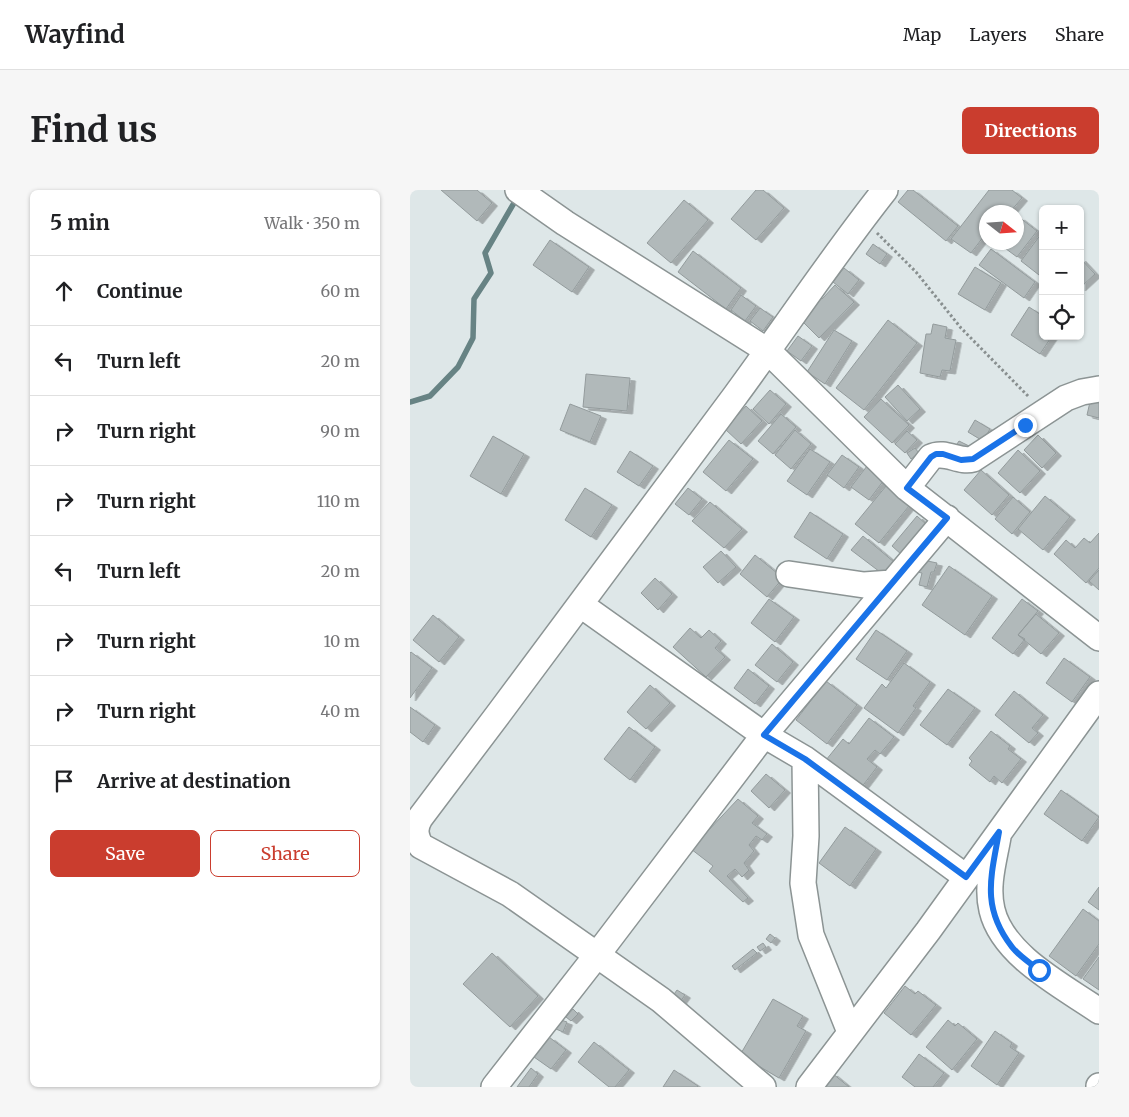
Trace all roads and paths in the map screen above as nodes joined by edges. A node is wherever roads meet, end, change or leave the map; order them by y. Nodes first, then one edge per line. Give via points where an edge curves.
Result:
1 (518, 190) edge
2 (885, 190) edge
3 (863, 218) junction
4 (768, 351) junction
5 (1099, 389) edge
6 (1043, 412) junction
7 (907, 488) junction
8 (947, 518) junction
9 (789, 574) dead end
10 (892, 583) junction
11 (581, 605) junction
12 (1099, 638) edge
13 (1099, 694) edge
14 (764, 735) junction
15 (805, 759) junction
16 (999, 832) junction
17 (966, 877) junction
18 (597, 955) junction
19 (1099, 1011) edge
20 (850, 1032) junction
21 (494, 1087) edge
22 (764, 1087) edge
23 (810, 1087) edge

1 - 4 street
2 - 3 street
3 - 4 street
3 - 6 path via 916,272 961,328
4 - 7 street
4 - 11 street
5 - 6 street via 1074,394
6 - 7 street via 973,459 961,460 936,454
7 - 8 street
8 - 10 street
8 - 12 street
9 - 10 street via 864,585
10 - 14 street
11 - 14 street
11 - 18 street via 420,818 415,831 421,846 510,894
13 - 16 street
14 - 15 street
14 - 18 street
15 - 17 street
15 - 20 street via 803,883 811,935
16 - 17 street
16 - 19 street via 990,883 992,910 1001,930 1013,948 1039,970
17 - 20 street
18 - 21 street
18 - 22 street via 661,1000
20 - 23 street

